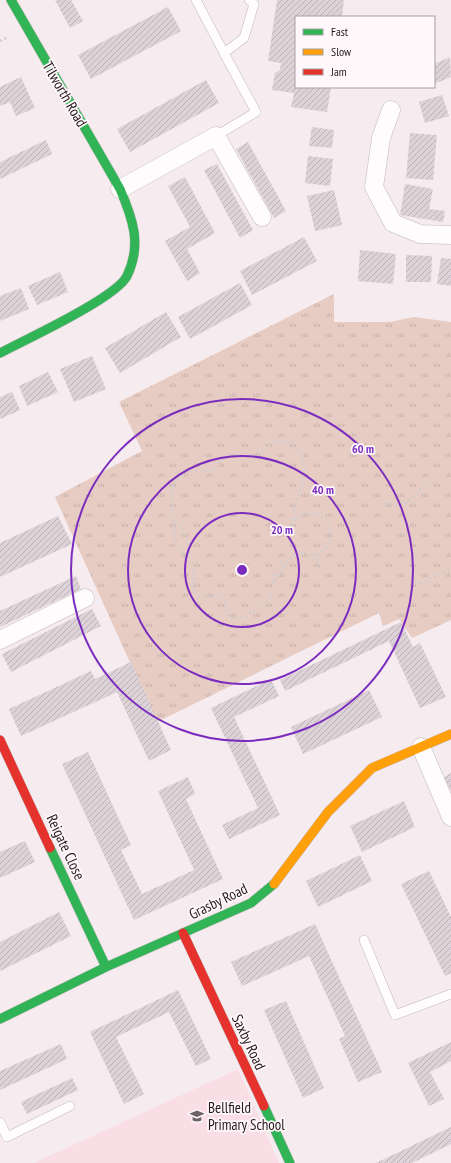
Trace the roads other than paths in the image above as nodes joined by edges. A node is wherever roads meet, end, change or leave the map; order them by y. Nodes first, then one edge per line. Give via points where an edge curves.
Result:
1 (11, 0) edge
2 (196, 0) edge
3 (249, 0) edge
4 (224, 53) junction
5 (391, 110) dead end
6 (216, 136) junction
7 (120, 189) junction
8 (262, 217) dead end
9 (451, 235) edge
10 (0, 353) edge
11 (86, 598) dead end
12 (0, 640) edge
13 (451, 734) edge
14 (0, 740) edge
15 (421, 747) junction
16 (451, 817) edge
17 (183, 933) junction
18 (364, 940) dead end
19 (106, 967) junction
20 (451, 994) edge
21 (0, 1019) edge
22 (70, 1106) dead end
23 (0, 1122) edge
24 (290, 1163) edge

1 - 7 street, Tilworth Road
2 - 4 lane
3 - 4 lane via 254,4 244,38
4 - 6 lane via 256,112
5 - 9 street via 381,138 374,187 393,223 420,234
6 - 7 street
6 - 8 street
7 - 10 street, Tilworth Road via 132,216 135,241 134,260 126,278 115,289 78,313
11 - 12 street
13 - 15 street, Grasby Road
14 - 19 street, Reigate Close
15 - 16 street
15 - 17 street, Grasby Road via 372,768 328,812 275,883 251,903
17 - 19 street, Grasby Road
17 - 24 street, Saxby Road
18 - 20 lane via 394,1015
19 - 21 street, Grasby Road
22 - 23 lane via 7,1137

